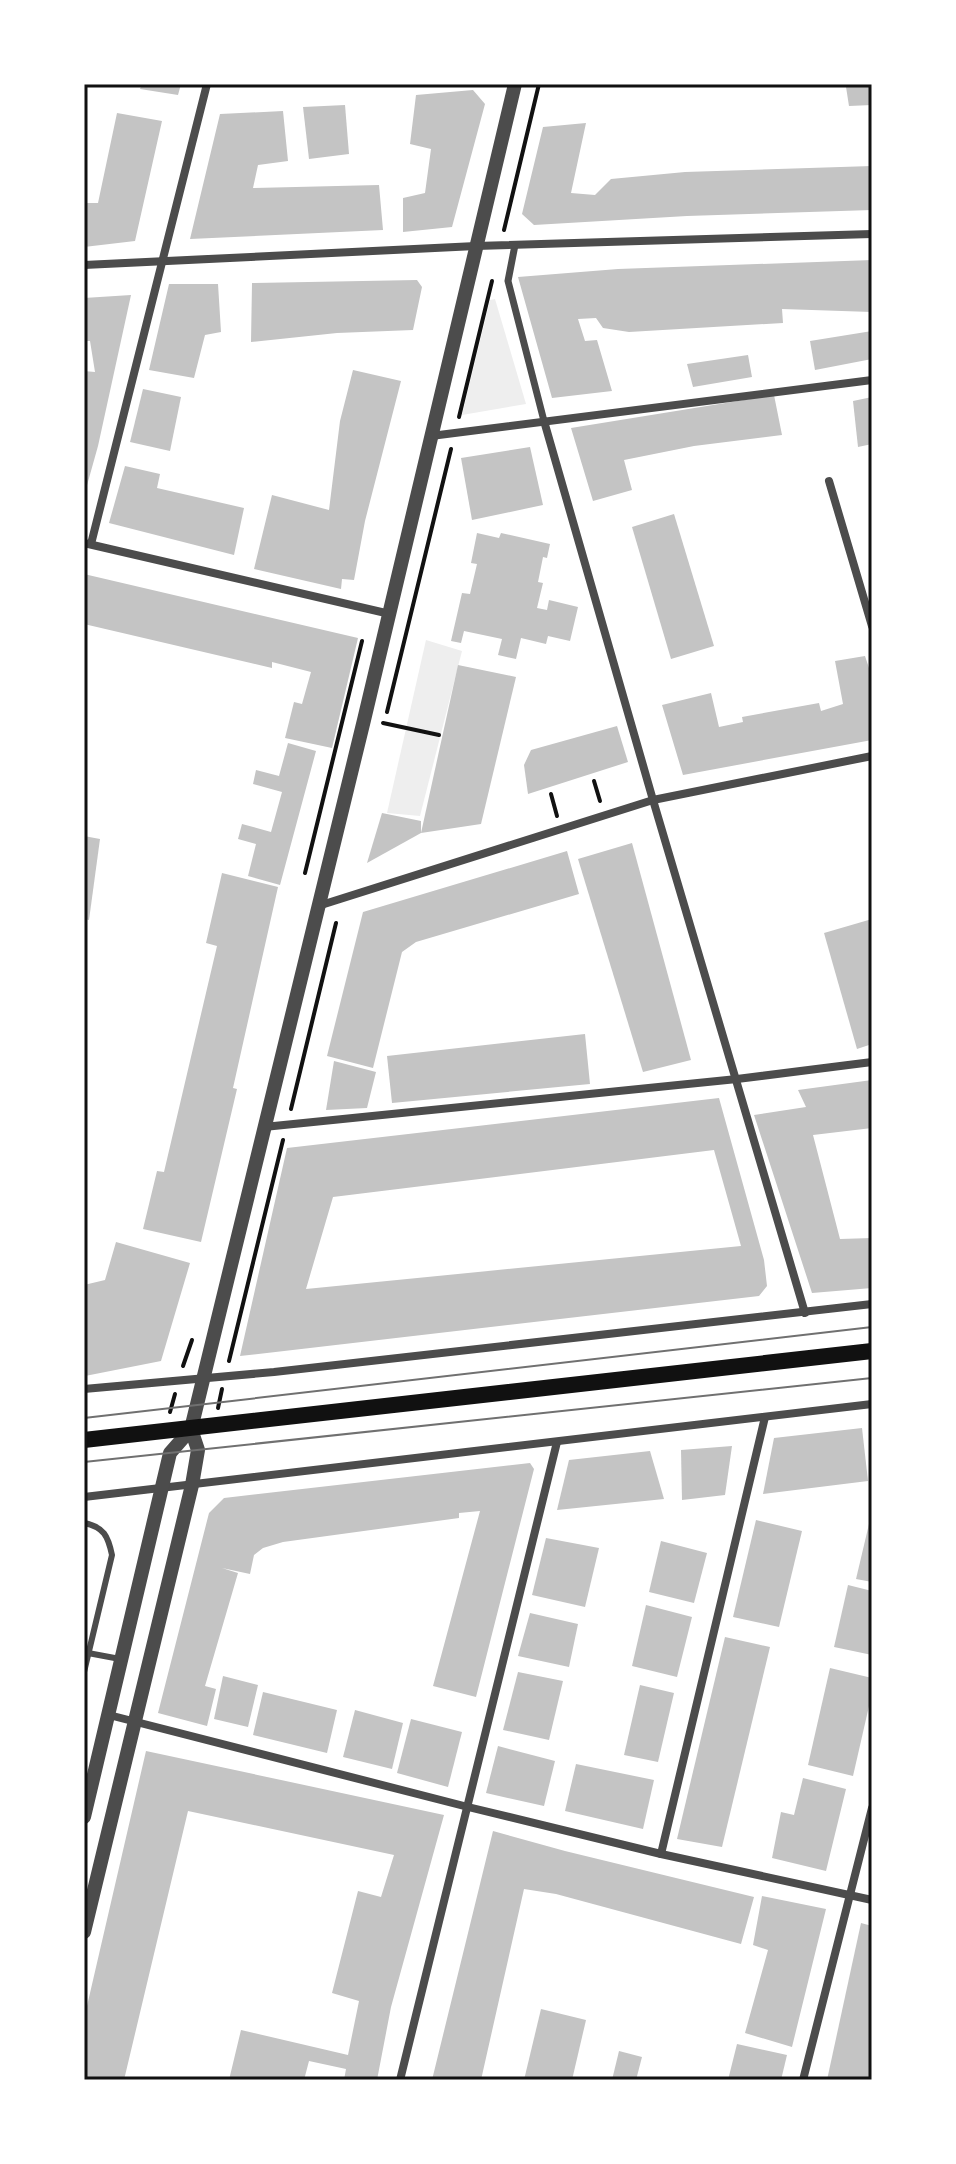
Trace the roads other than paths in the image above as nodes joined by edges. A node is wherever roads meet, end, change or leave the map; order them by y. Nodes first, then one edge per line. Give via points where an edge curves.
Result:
1 (207, 84) edge
2 (515, 84) edge
3 (872, 234) edge
4 (515, 245) junction
5 (476, 246) junction
6 (162, 263) junction
7 (84, 265) edge
8 (872, 380) edge
9 (544, 421) junction
10 (430, 436) junction
11 (829, 481) dead end
12 (88, 543) edge
13 (390, 614) junction
14 (872, 626) edge
15 (872, 756) edge
16 (653, 800) junction
17 (318, 906) junction
18 (872, 1062) edge
19 (737, 1079) junction
20 (263, 1127) junction
21 (872, 1304) edge
22 (805, 1313) junction
23 (872, 1351) edge
24 (202, 1378) junction
25 (84, 1389) edge
26 (872, 1404) edge
27 (765, 1417) junction
28 (191, 1429) junction
29 (84, 1440) edge
30 (557, 1442) junction
31 (192, 1485) junction
32 (162, 1488) junction
33 (84, 1497) edge
34 (84, 1523) edge
35 (88, 1653) junction
36 (123, 1659) junction
37 (84, 1672) edge
38 (109, 1715) junction
39 (135, 1721) junction
40 (89, 1773) edge
41 (468, 1807) junction
42 (872, 1808) edge
43 (84, 1817) edge
44 (661, 1854) junction
45 (851, 1895) junction
46 (872, 1900) edge
47 (84, 1932) edge
48 (400, 2080) edge
49 (803, 2080) edge

1 - 6 street
2 - 5 street
3 - 4 street
4 - 5 street
4 - 9 street via 508,281
5 - 6 street
5 - 10 street
6 - 7 street
6 - 12 street
8 - 9 street
9 - 10 street
9 - 16 street
10 - 13 street
11 - 14 street
12 - 13 street
13 - 17 street
15 - 16 street
16 - 17 street
16 - 19 street
17 - 20 street
18 - 19 street
19 - 20 street
19 - 22 street
20 - 24 street
21 - 22 street
22 - 24 street
23 - 28 main road
24 - 25 street
24 - 28 street
26 - 27 street
27 - 30 street
27 - 44 street
28 - 29 main road
28 - 31 street via 198,1450
28 - 32 street via 170,1453
30 - 31 street
30 - 41 street
31 - 32 street
31 - 39 street
32 - 33 street
32 - 36 street
34 - 35 lane via 97,1525 108,1536 112,1555
35 - 36 lane
35 - 37 lane
36 - 38 street
38 - 39 street
38 - 40 street
39 - 41 street
39 - 47 street
40 - 43 street
41 - 44 street
41 - 48 street
42 - 45 street
44 - 45 street
45 - 46 street
45 - 49 street

